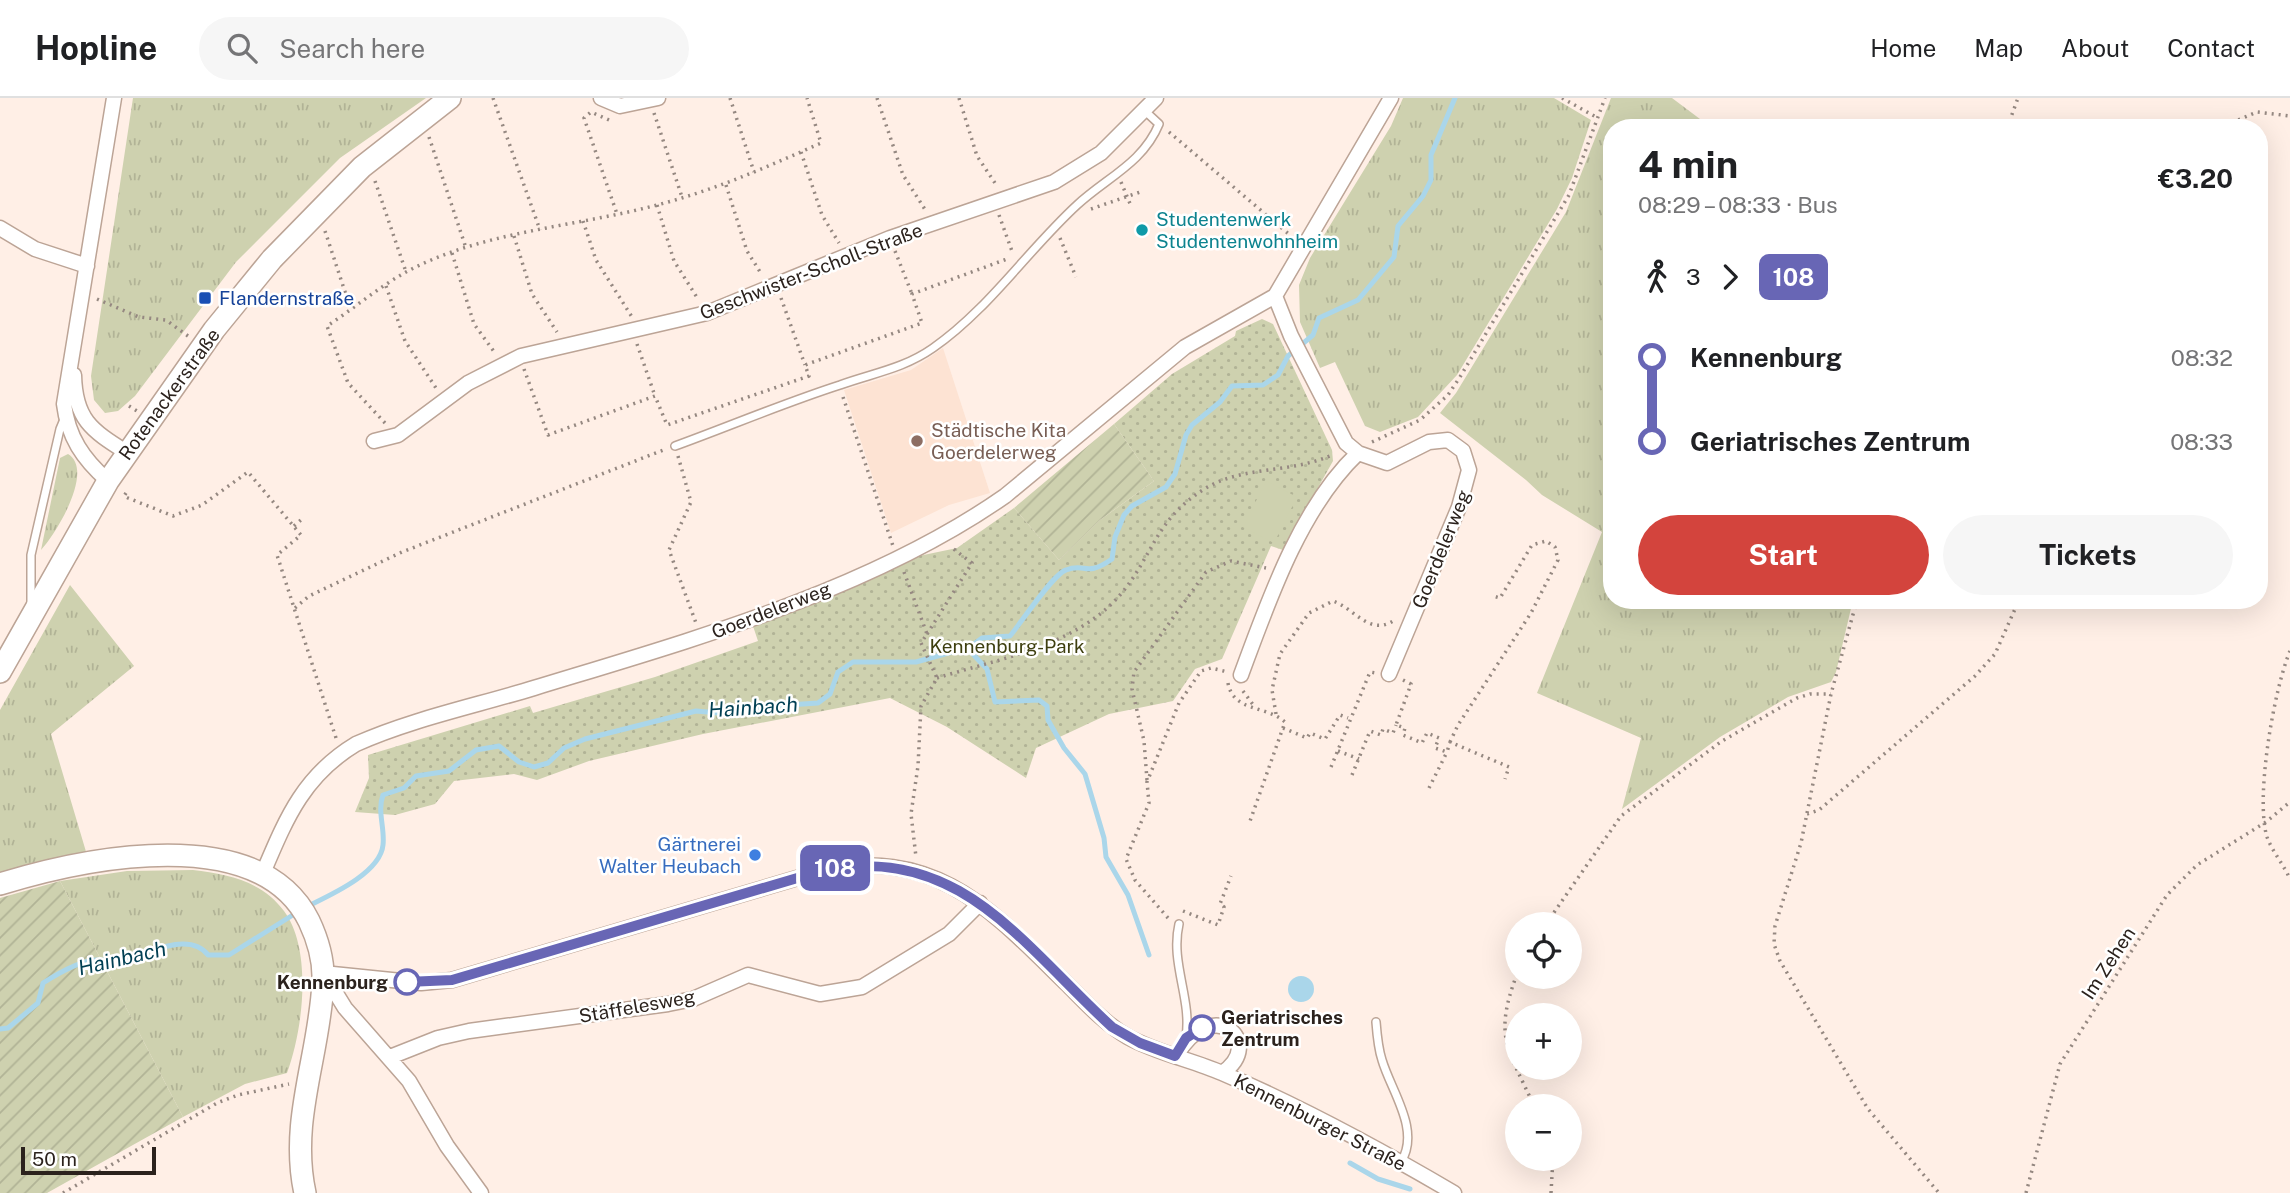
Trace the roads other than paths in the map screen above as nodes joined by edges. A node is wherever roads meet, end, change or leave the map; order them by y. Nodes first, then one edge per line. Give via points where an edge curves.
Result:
1 (114, 98) edge
2 (450, 98) edge
3 (601, 98) edge
4 (1156, 98) edge
5 (1391, 98) edge
6 (656, 104) edge
7 (1145, 111) junction
8 (0, 229) edge
9 (87, 266) junction
10 (1275, 296) junction
11 (73, 356) junction
12 (65, 416) junction
13 (374, 441) dead end
14 (675, 446) road end
15 (1353, 450) junction
16 (126, 452) junction
17 (108, 481) junction
18 (30, 620) junction
19 (2, 664) edge
20 (1389, 674) road end
21 (1241, 680) road end
22 (263, 873) junction
23 (0, 884) edge
24 (980, 903) junction
25 (1179, 924) road end
26 (323, 973) junction
27 (1376, 1022) dead end
28 (1186, 1038) junction
29 (1175, 1056) junction
30 (390, 1057) junction
31 (1222, 1073) junction
32 (1401, 1162) junction
33 (305, 1193) edge
34 (481, 1193) edge
35 (1454, 1193) edge

1 - 9 street
2 - 16 main road, Rotenackerstraße via 389,144 312,216 254,280
3 - 6 street via 620,106
4 - 7 street, Geschwister-Scholl-Straße
5 - 10 street
7 - 13 street, Geschwister-Scholl-Straße via 1101,153 1055,182 890,238 707,313 521,356 468,383 398,435
7 - 14 lane via 1159,124 1148,144 1118,176 1086,198 935,347 895,369 838,385
8 - 9 street via 35,249
9 - 11 street
10 - 15 street via 1291,336
10 - 22 street, Goerdelerweg via 1185,346 1005,496 943,536 701,637 365,740 341,754 298,797
11 - 12 street
11 - 16 street via 75,400 81,417
12 - 17 street via 78,449
12 - 18 lane via 31,555
15 - 20 street, Goerdelerweg via 1387,463 1429,442 1448,440 1463,451 1469,470 1459,507
15 - 21 street via 1281,574
16 - 17 main road, Rotenackerstraße
17 - 18 main road, Rotenackerstraße
18 - 19 main road, Rotenackerstraße
22 - 23 main road via 219,859 141,858 89,863
22 - 26 main road via 297,901 316,937
24 - 26 street, Kennenburger Straße via 955,886 918,873 872,865 821,871 452,980 421,983
24 - 29 street, Kennenburger Straße via 1112,1027
24 - 30 street, Stäffelesweg via 949,934 862,987 820,994 748,975 687,1000 469,1031
25 - 28 lane via 1176,949 1188,1020
26 - 30 street via 345,1008
26 - 33 main road via 300,1141
27 - 32 lane via 1382,1060 1408,1131 1408,1150
28 - 29 street
28 - 31 street, Kennenburger Straße via 1216,1025 1232,1032 1239,1046 1238,1058
29 - 31 street, Kennenburger Straße
30 - 34 street
31 - 32 street, Kennenburger Straße
32 - 35 street, Kennenburger Straße

